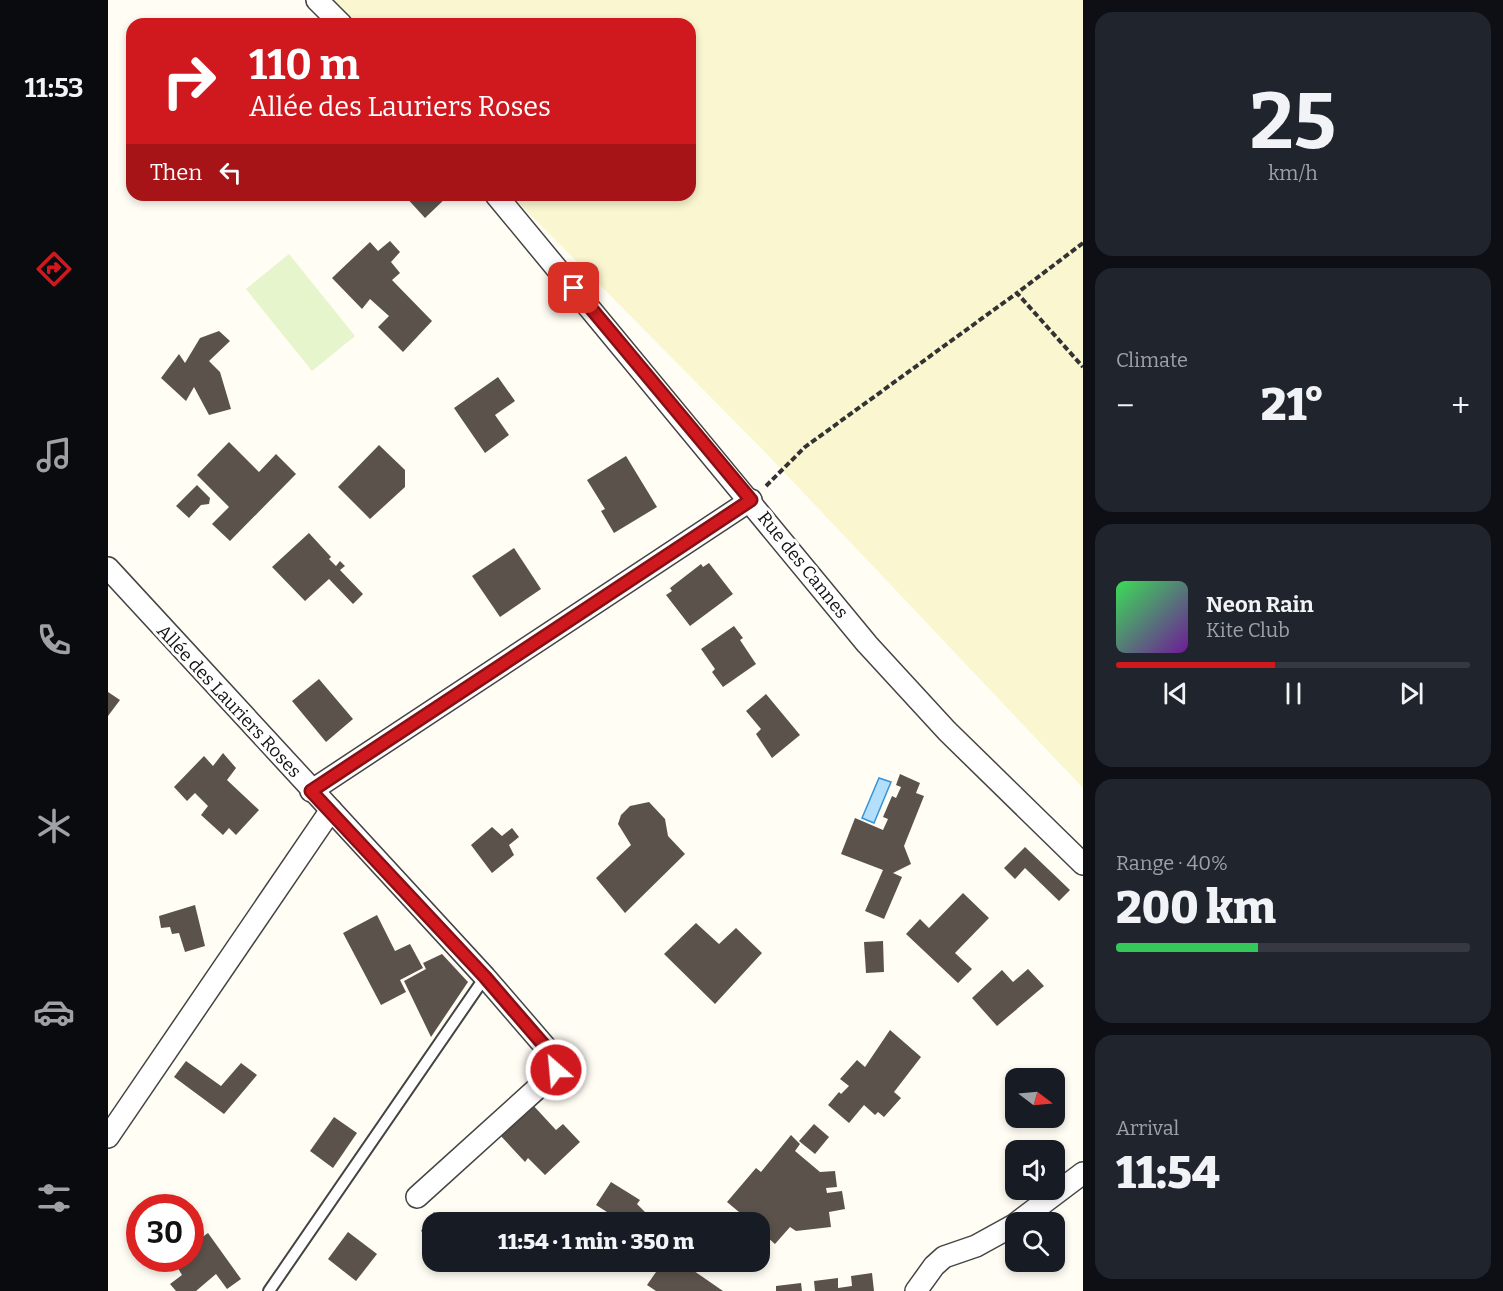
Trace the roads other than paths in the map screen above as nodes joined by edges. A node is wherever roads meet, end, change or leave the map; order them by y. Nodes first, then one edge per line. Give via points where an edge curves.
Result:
1 (317, 0) edge
2 (334, 18) edge
3 (501, 201) edge
4 (751, 500) junction
5 (108, 568) edge
6 (311, 791) junction
7 (331, 810) junction
8 (1083, 864) edge
9 (485, 977) junction
10 (108, 1137) edge
11 (1083, 1173) edge
12 (417, 1197) dead end
13 (1032, 1212) edge
14 (1005, 1229) edge
15 (918, 1288) edge
16 (269, 1291) edge

1 - 2 street
3 - 4 street, Rue des Cannes
4 - 6 street, Allée des Lauriers Roses
4 - 8 street, Rue des Cannes via 867,644 939,723
5 - 6 street, Allée des Lauriers Roses
6 - 7 street
7 - 9 street
7 - 10 street
9 - 12 street via 555,1058 556,1070
9 - 16 lane
11 - 13 street
14 - 15 street via 944,1257

